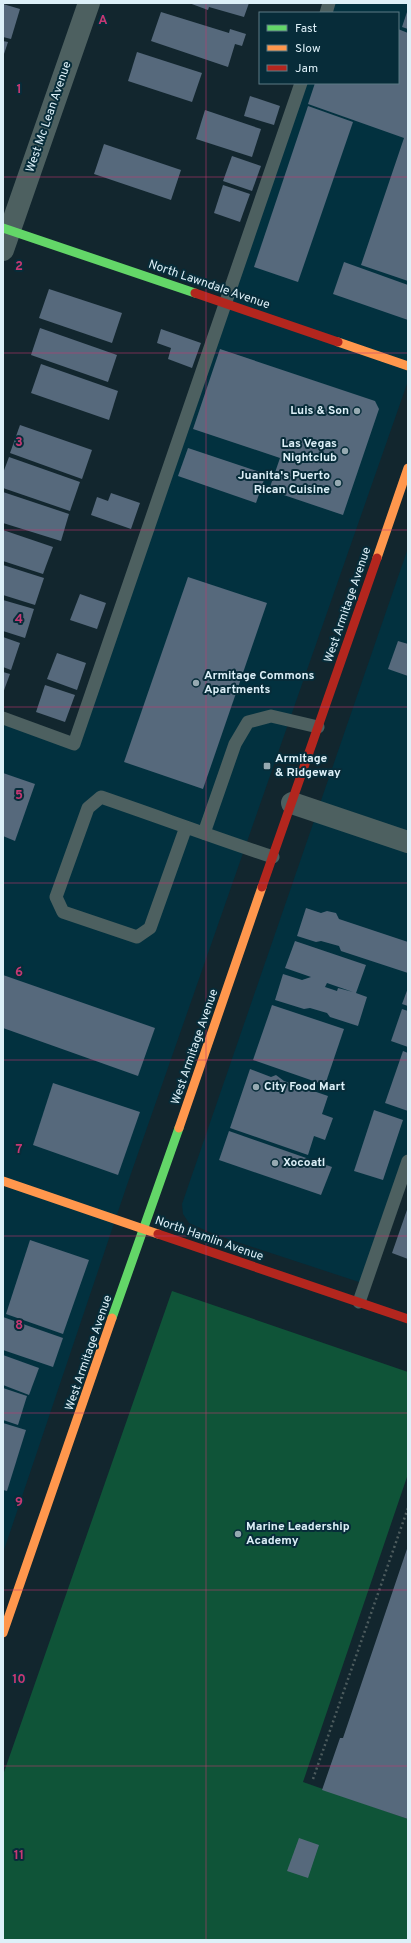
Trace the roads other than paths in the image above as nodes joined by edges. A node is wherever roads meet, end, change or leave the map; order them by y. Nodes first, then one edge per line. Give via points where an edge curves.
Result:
1 (89, 3) edge
2 (301, 84) edge
3 (5, 236) edge
4 (226, 304) junction
5 (408, 366) edge
6 (408, 468) edge
7 (3, 718) edge
8 (318, 727) junction
9 (292, 803) junction
10 (186, 827) junction
11 (204, 833) junction
12 (408, 842) edge
13 (273, 857) junction
14 (408, 1161) edge
15 (3, 1181) edge
16 (145, 1229) junction
17 (359, 1302) junction
18 (408, 1319) edge
19 (3, 1633) edge

1 - 3 street, West Mc Lean Avenue
2 - 4 lane
3 - 4 main road, North Lawndale Avenue
4 - 5 main road, North Lawndale Avenue
4 - 7 lane via 74,744
6 - 8 main road, West Armitage Avenue
8 - 9 main road, West Armitage Avenue
8 - 11 lane via 271,716 248,722 235,744
9 - 12 street
9 - 13 main road, West Armitage Avenue
10 - 10 lane via 101,797 88,808 56,897 63,912 137,937 150,928
10 - 11 lane
11 - 13 lane
13 - 16 main road, West Armitage Avenue
14 - 17 lane
15 - 16 main road, North Hamlin Avenue
16 - 17 main road, North Hamlin Avenue
16 - 19 main road, West Armitage Avenue
17 - 18 main road, North Hamlin Avenue

